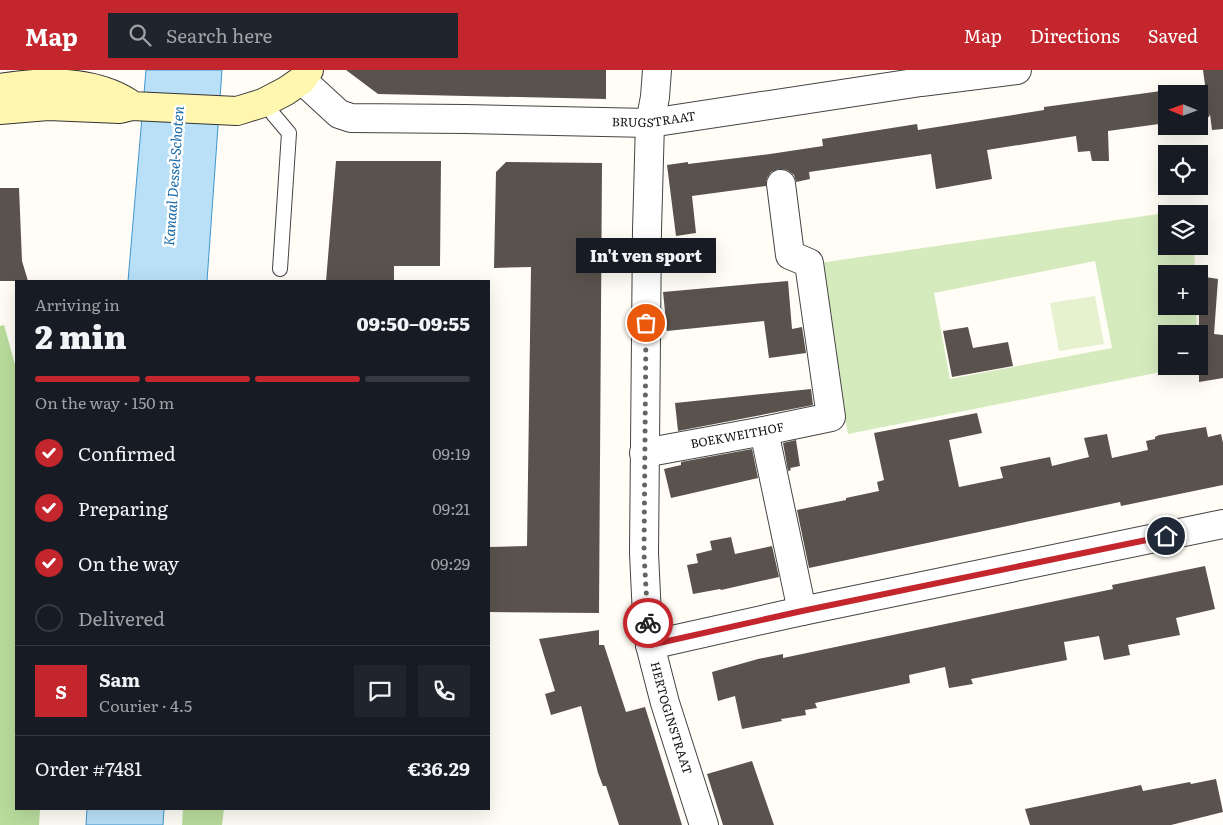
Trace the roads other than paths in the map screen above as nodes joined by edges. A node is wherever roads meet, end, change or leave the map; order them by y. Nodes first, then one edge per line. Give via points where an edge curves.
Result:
1 (656, 70) edge
2 (1017, 70) edge
3 (306, 75) edge
4 (0, 88) edge
5 (137, 106) junction
6 (268, 108) junction
7 (0, 110) edge
8 (650, 124) junction
9 (781, 184) dead end
10 (280, 269) dead end
11 (762, 432) junction
12 (644, 453) junction
13 (1223, 524) edge
14 (802, 611) junction
15 (650, 645) junction
16 (704, 825) edge

1 - 8 street, HERTOGINSTRAAT via 656,97
2 - 8 street, BRUGSTRAAT
3 - 6 street
3 - 8 street, BRUGSTRAAT via 339,114 351,118
4 - 5 street via 71,84 121,98
5 - 6 street via 222,111
5 - 7 street via 120,109 48,106
6 - 10 lane via 288,133
8 - 12 street, HERTOGINSTRAAT
9 - 11 street, BOEKWEITHOF via 790,255 809,263 831,417
11 - 12 street, BOEKWEITHOF
11 - 14 street
12 - 15 street, HERTOGINSTRAAT via 644,554
13 - 14 street
14 - 15 street
15 - 16 street, HERTOGINSTRAAT

